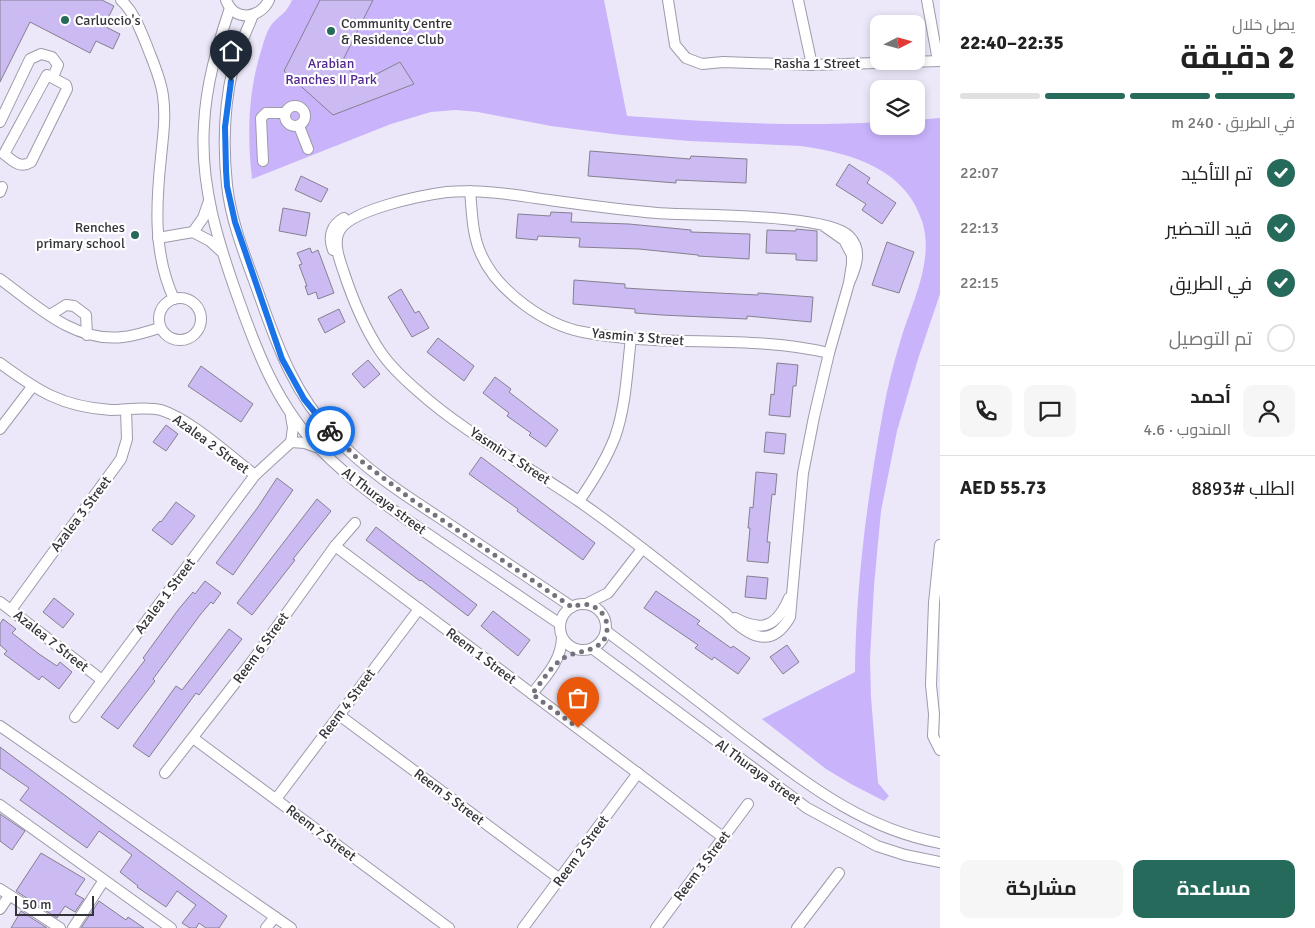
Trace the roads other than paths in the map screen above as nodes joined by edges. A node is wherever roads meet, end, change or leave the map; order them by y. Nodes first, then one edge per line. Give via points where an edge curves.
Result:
1 (121, 0) edge
2 (269, 0) edge
3 (668, 0) edge
4 (798, 0) edge
5 (927, 0) edge
6 (228, 4) edge
7 (253, 15) junction
8 (939, 61) edge
9 (812, 65) junction
10 (53, 77) junction
11 (285, 113) junction
12 (0, 122) edge
13 (299, 126) junction
14 (308, 148) dead end
15 (2, 153) edge
16 (263, 161) dead end
17 (470, 191) junction
18 (209, 200) junction
19 (193, 232) junction
20 (158, 238) junction
21 (222, 252) junction
22 (0, 279) edge
23 (174, 299) junction
24 (50, 315) junction
25 (160, 328) junction
26 (87, 335) junction
27 (631, 338) junction
28 (829, 353) junction
29 (0, 363) edge
30 (32, 387) junction
31 (126, 410) junction
32 (291, 415) junction
33 (0, 429) edge
34 (291, 442) junction
35 (318, 448) junction
36 (255, 475) junction
37 (579, 501) junction
38 (355, 523) dead end
39 (940, 545) edge
40 (335, 546) junction
41 (642, 550) junction
42 (608, 593) junction
43 (0, 602) edge
44 (586, 604) junction
45 (572, 607) junction
46 (419, 609) junction
47 (11, 610) junction
48 (605, 618) junction
49 (560, 624) junction
50 (606, 631) junction
51 (562, 638) junction
52 (593, 649) junction
53 (581, 651) junction
54 (556, 663) junction
55 (102, 680) junction
56 (532, 694) junction
57 (934, 714) junction
58 (339, 715) junction
59 (75, 717) dead end
60 (1, 729) edge
61 (940, 734) edge
62 (193, 738) junction
63 (940, 750) edge
64 (165, 773) dead end
65 (638, 773) junction
66 (276, 799) junction
67 (748, 804) dead end
68 (0, 805) edge
69 (724, 838) junction
70 (940, 843) edge
71 (940, 862) edge
72 (838, 873) dead end
73 (560, 879) junction
74 (104, 880) junction
75 (0, 889) edge
76 (9, 896) junction
77 (0, 909) edge
78 (275, 917) junction
79 (164, 926) edge
80 (60, 928) edge
81 (73, 928) edge
82 (266, 928) edge
83 (290, 928) edge
84 (449, 928) edge
85 (523, 928) edge
86 (656, 928) edge
87 (797, 928) edge

1 - 20 street via 137,23 163,96 165,116 157,196
2 - 7 street via 260,12
3 - 9 street, Rasha 1 Street via 675,45 686,58 702,64
4 - 9 street
5 - 8 street
6 - 7 street via 237,13
6 - 18 street, Al Thuraya street via 207,92 203,145
7 - 45 street, Al Thuraya street via 234,66 228,96 225,127 227,186 246,258 282,359 296,386 328,430 356,457 411,499
8 - 9 street, Rasha 1 Street
10 - 12 street via 58,65 52,57 41,54 30,59
10 - 15 street via 45,77
10 - 15 street via 67,89 31,162 22,166
11 - 13 street via 288,124
11 - 13 street via 293,106 304,109 306,117
11 - 16 street via 266,113 261,118
13 - 14 street
17 - 27 street, Yasmin 3 Street via 480,254 491,272 520,302 560,325 582,332
17 - 28 street, Yasmin 1 Street via 637,211 790,219 842,231 854,244 858,262
17 - 37 street, Yasmin 1 Street via 425,196 344,218 332,228 330,243 364,323 380,352 403,379 454,421
18 - 19 street via 203,218
18 - 21 street, Al Thuraya street
19 - 20 street
19 - 21 street
20 - 23 street via 164,271
21 - 32 street, Al Thuraya street via 251,335
22 - 24 street
23 - 25 street via 161,310
23 - 25 street via 191,301 197,308 201,316 197,332 182,340 173,339
24 - 26 street
24 - 26 street via 66,305 74,306 86,315
25 - 26 street via 122,338
27 - 28 street, Yasmin 3 Street via 744,343
27 - 37 street via 616,436 602,466
28 - 41 street, Yasmin 1 Street via 803,473 793,589 778,619 757,627 746,624 725,613
29 - 30 street, Azalea 2 Street
30 - 31 street, Azalea 2 Street via 79,406
30 - 33 street
31 - 36 street, Azalea 2 Street via 158,409 172,414
31 - 47 street, Azalea 3 Street via 126,439 121,459
32 - 34 street
32 - 35 street, Al Thuraya street
34 - 35 street
34 - 36 street, Azalea 1 Street
35 - 49 street, Al Thuraya street via 346,475 399,515
36 - 55 street, Azalea 1 Street
37 - 41 street, Yasmin 1 Street
38 - 40 street, Reem 6 Street
39 - 57 street via 932,642
40 - 46 street, Reem 1 Street
40 - 62 street, Reem 6 Street
41 - 42 street
42 - 44 street
42 - 48 street
43 - 47 street, Azalea 7 Street
44 - 45 street
44 - 48 street via 597,608
45 - 49 street via 566,611
46 - 56 street, Reem 1 Street
46 - 58 street, Reem 4 Street
47 - 55 street, Azalea 7 Street
48 - 50 street
49 - 51 street
50 - 52 street via 600,645
50 - 70 street, Al Thuraya street via 783,766 841,806 894,831
51 - 53 street via 567,645
51 - 54 street
52 - 53 street
52 - 71 street, Al Thuraya street via 807,808 877,846
53 - 54 street
54 - 56 street
55 - 59 street, Azalea 1 Street
56 - 65 street, Reem 1 Street
57 - 61 street
57 - 63 street via 933,736
58 - 66 street, Reem 4 Street
58 - 73 street, Reem 5 Street
60 - 78 street
62 - 64 street, Reem 6 Street
62 - 66 street, Reem 7 Street
65 - 69 street, Reem 1 Street
65 - 73 street, Reem 2 Street
66 - 84 street, Reem 7 Street
67 - 69 street, Reem 3 Street
68 - 74 street
69 - 86 street, Reem 3 Street
72 - 87 street
73 - 85 street, Reem 2 Street
74 - 79 street
74 - 81 street
75 - 76 street
76 - 77 street
76 - 80 street
78 - 82 street
78 - 83 street

